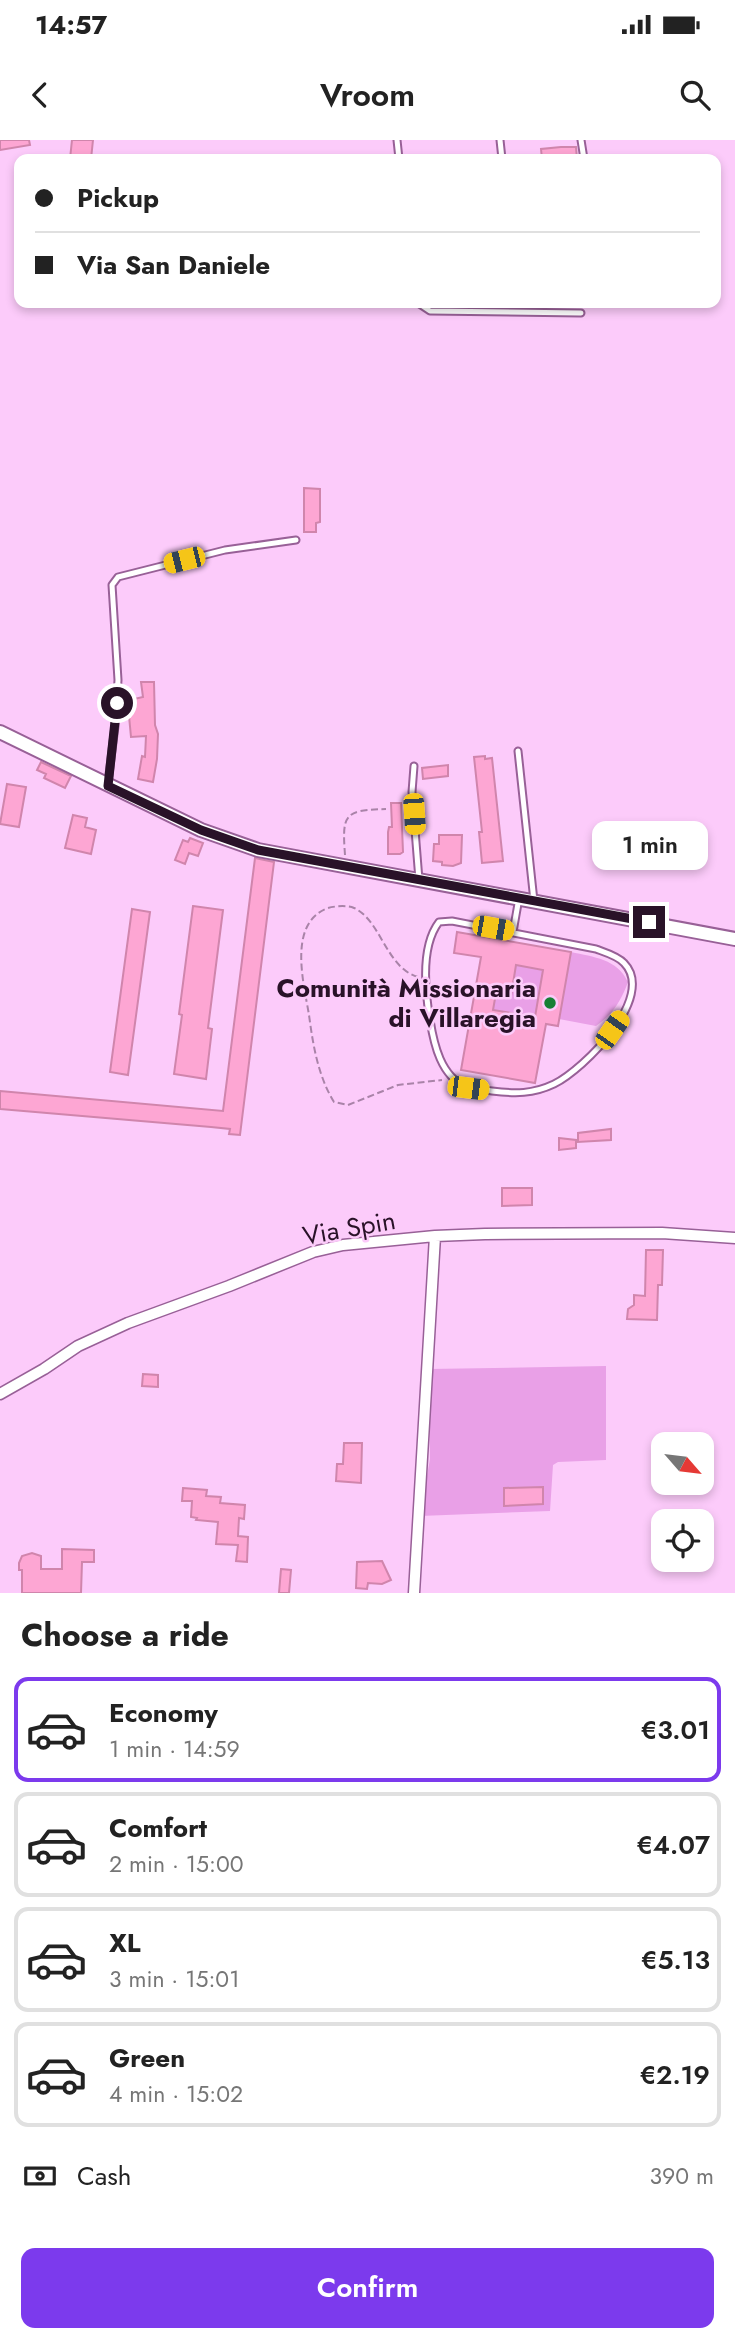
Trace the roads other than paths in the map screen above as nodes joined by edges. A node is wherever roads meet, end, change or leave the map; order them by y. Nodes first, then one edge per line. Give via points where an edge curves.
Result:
1 (425, 308) edge
2 (581, 313) dead end
3 (296, 540) dead end
4 (0, 732) edge
5 (518, 751) dead end
6 (414, 766) dead end
7 (108, 786) junction
8 (419, 880) junction
9 (519, 898) junction
10 (534, 901) junction
11 (513, 932) junction
12 (735, 939) edge
13 (435, 1236) junction
14 (735, 1238) edge
15 (0, 1394) edge
16 (414, 1593) edge

1 - 2 lane
3 - 7 lane via 225,550 118,577 112,585 118,680
4 - 7 street
5 - 10 lane
6 - 8 lane
7 - 8 street via 258,850
8 - 9 street
9 - 10 street
9 - 11 lane
10 - 12 street
11 - 11 lane via 596,949 624,962 634,989 612,1030 583,1065 554,1084 522,1095 468,1088 453,1080 436,1052 426,979 427,954 439,922
13 - 14 street, Via Spin via 650,1233
13 - 15 street, Via Spin via 343,1245 289,1260 128,1322 78,1346
13 - 16 street

